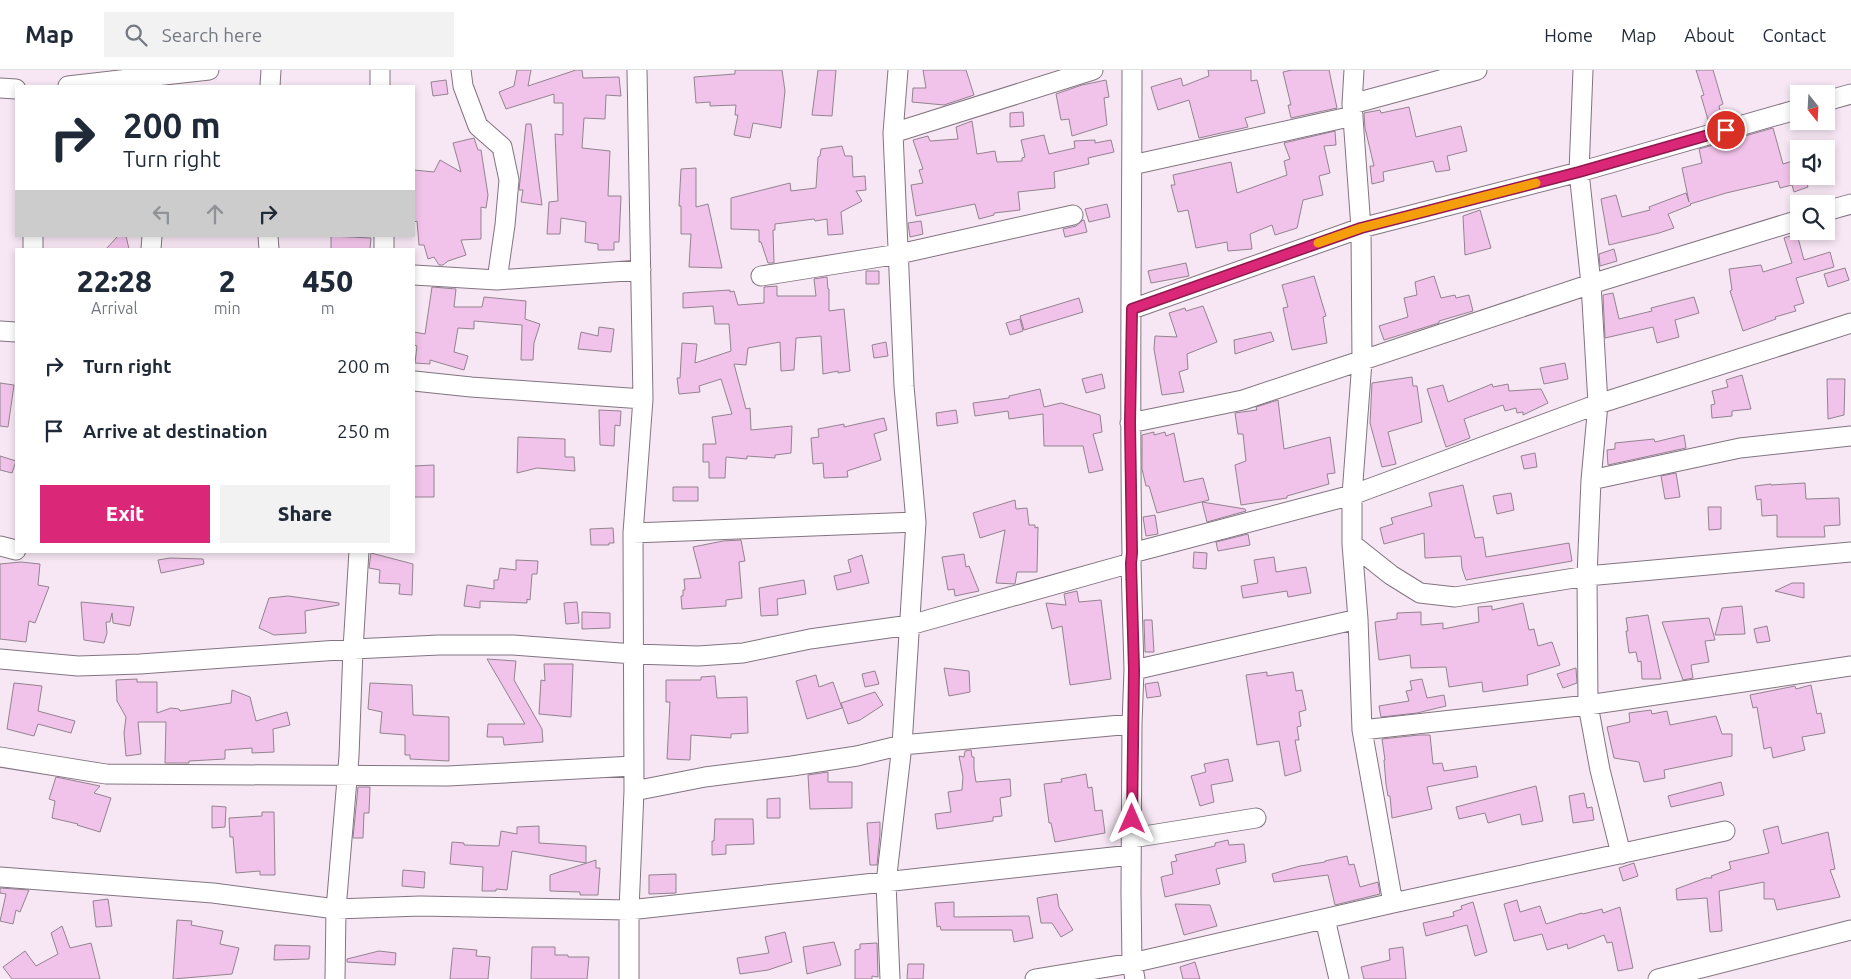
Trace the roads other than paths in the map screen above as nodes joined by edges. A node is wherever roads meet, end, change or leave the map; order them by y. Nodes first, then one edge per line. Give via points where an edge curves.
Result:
1 (209, 70) edge
2 (271, 70) edge
3 (380, 70) edge
4 (461, 70) edge
5 (637, 70) edge
6 (898, 70) edge
7 (1093, 70) edge
8 (1132, 70) edge
9 (1354, 70) edge
10 (1477, 70) edge
11 (1583, 70) edge
12 (147, 78) edge
13 (78, 85) edge
14 (270, 85) edge
15 (380, 85) edge
16 (0, 88) edge
17 (15, 89) edge
18 (1851, 94) edge
19 (1835, 98) edge
20 (1353, 110) junction
21 (1790, 112) edge
22 (893, 133) junction
23 (1132, 166) junction
24 (1579, 172) junction
25 (1851, 204) edge
26 (1835, 208) edge
27 (1073, 215) dead end
28 (1790, 223) edge
29 (1361, 228) junction
30 (899, 254) junction
31 (641, 270) junction
32 (415, 275) edge
33 (761, 276) dead end
34 (497, 280) junction
35 (1591, 284) junction
36 (1132, 309) junction
37 (1851, 322) edge
38 (0, 331) edge
39 (15, 332) edge
40 (1362, 361) junction
41 (415, 381) edge
42 (643, 399) junction
43 (1598, 404) junction
44 (1130, 423) junction
45 (1851, 436) edge
46 (1591, 480) junction
47 (1352, 495) junction
48 (916, 522) junction
49 (633, 533) junction
50 (1352, 544) junction
51 (0, 546) edge
52 (15, 550) edge
53 (1851, 552) edge
54 (359, 553) edge
55 (1132, 558) junction
56 (1588, 576) junction
57 (1358, 619) junction
58 (910, 625) junction
59 (353, 649) junction
60 (634, 654) junction
61 (0, 659) edge
62 (1851, 666) edge
63 (1134, 670) junction
64 (1588, 705) junction
65 (1132, 724) junction
66 (1362, 730) junction
67 (902, 745) junction
68 (0, 757) edge
69 (633, 766) junction
70 (347, 775) junction
71 (634, 791) junction
72 (1256, 818) dead end
73 (1725, 831) dead end
74 (1132, 846) junction
75 (1621, 854) junction
76 (0, 877) edge
77 (886, 883) junction
78 (1393, 903) junction
79 (336, 909) junction
80 (629, 910) junction
81 (1326, 918) junction
82 (1851, 930) edge
83 (1133, 971) edge
84 (335, 979) edge
85 (629, 979) edge
86 (890, 979) edge
87 (1035, 979) edge
88 (1339, 979) edge
89 (1658, 979) edge

1 - 12 street
2 - 14 street
3 - 15 street
4 - 34 street via 463,86 478,126 502,147 509,180
5 - 31 street
6 - 22 street
7 - 22 street
8 - 23 street
9 - 20 street
10 - 20 street
11 - 24 street
12 - 13 street
16 - 17 street
18 - 19 street
20 - 23 street
20 - 29 street
21 - 24 street
22 - 30 street
23 - 36 street
24 - 29 street
24 - 35 street
25 - 26 street
27 - 30 street
28 - 35 street
29 - 36 street
29 - 40 street
30 - 33 street
30 - 48 street via 904,386
31 - 34 street
31 - 42 street
32 - 34 street
35 - 40 street
35 - 43 street
36 - 44 street
37 - 43 street
38 - 39 street
40 - 44 street via 1243,400
40 - 47 street
41 - 42 street
42 - 49 street
43 - 46 street
43 - 47 street
44 - 55 street
45 - 46 street via 1740,448
46 - 56 street
47 - 50 street
47 - 55 street
48 - 49 street
48 - 58 street
49 - 60 street
50 - 56 street via 1420,594 1455,597
50 - 57 street
51 - 52 street
53 - 56 street
54 - 59 street
55 - 58 street
55 - 63 street
56 - 64 street
57 - 63 street
57 - 66 street
58 - 60 street via 810,639 743,653 698,656
58 - 67 street
59 - 60 street via 513,646
59 - 61 street via 78,666
59 - 70 street
60 - 69 street
62 - 64 street
63 - 65 street
64 - 66 street
64 - 75 street
65 - 67 street
65 - 74 street
66 - 78 street
67 - 71 street via 848,757 705,777
67 - 77 street
68 - 70 street via 106,774
69 - 70 street via 448,776
69 - 71 street
70 - 79 street
71 - 80 street
72 - 74 street
73 - 75 street
74 - 77 street
74 - 83 street
75 - 78 street
76 - 79 street via 213,893
77 - 80 street
77 - 86 street
78 - 81 street
79 - 80 street via 420,906
79 - 84 street
80 - 85 street
81 - 83 street
81 - 88 street
82 - 89 street
83 - 87 street

